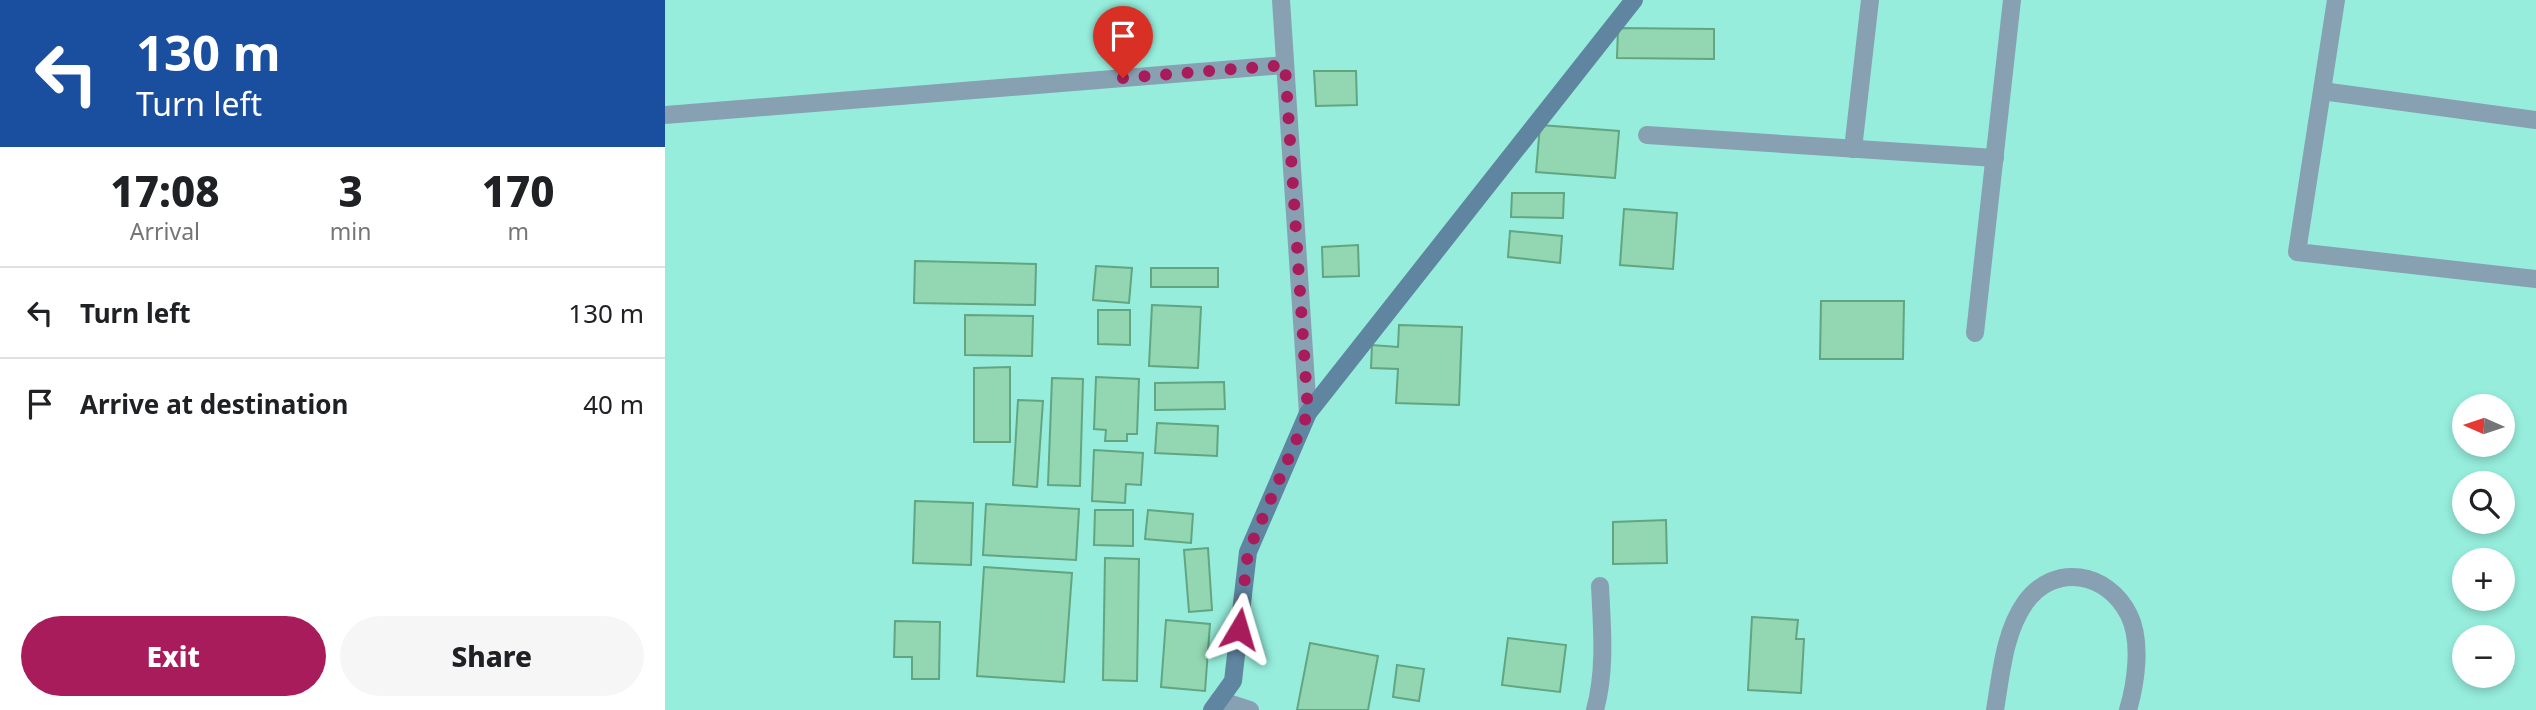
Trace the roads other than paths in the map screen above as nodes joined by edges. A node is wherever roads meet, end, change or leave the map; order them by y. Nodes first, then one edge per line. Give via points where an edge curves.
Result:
1 (1281, 0) edge
2 (1634, 0) edge
3 (1870, 0) edge
4 (2013, 0) edge
5 (2336, 0) edge
6 (1285, 65) junction
7 (2322, 91) junction
8 (665, 115) edge
9 (2536, 120) edge
10 (1647, 135) dead end
11 (1853, 149) junction
12 (1995, 158) junction
13 (2536, 279) edge
14 (1975, 332) dead end
15 (1308, 413) junction
16 (1600, 586) dead end
17 (1215, 705) edge
18 (1250, 710) edge
19 (1595, 710) edge
20 (1995, 710) edge
21 (2128, 710) edge

1 - 6 street
2 - 15 street
3 - 11 street
4 - 12 street
5 - 7 street
6 - 8 street
6 - 15 street
7 - 9 street
7 - 13 street via 2297,253
10 - 11 street
11 - 12 street
12 - 14 street
15 - 17 street via 1248,552 1233,681
16 - 19 street via 1603,646
17 - 18 street
20 - 21 street via 2007,644 2026,602 2063,576 2108,587 2130,616 2136,661

